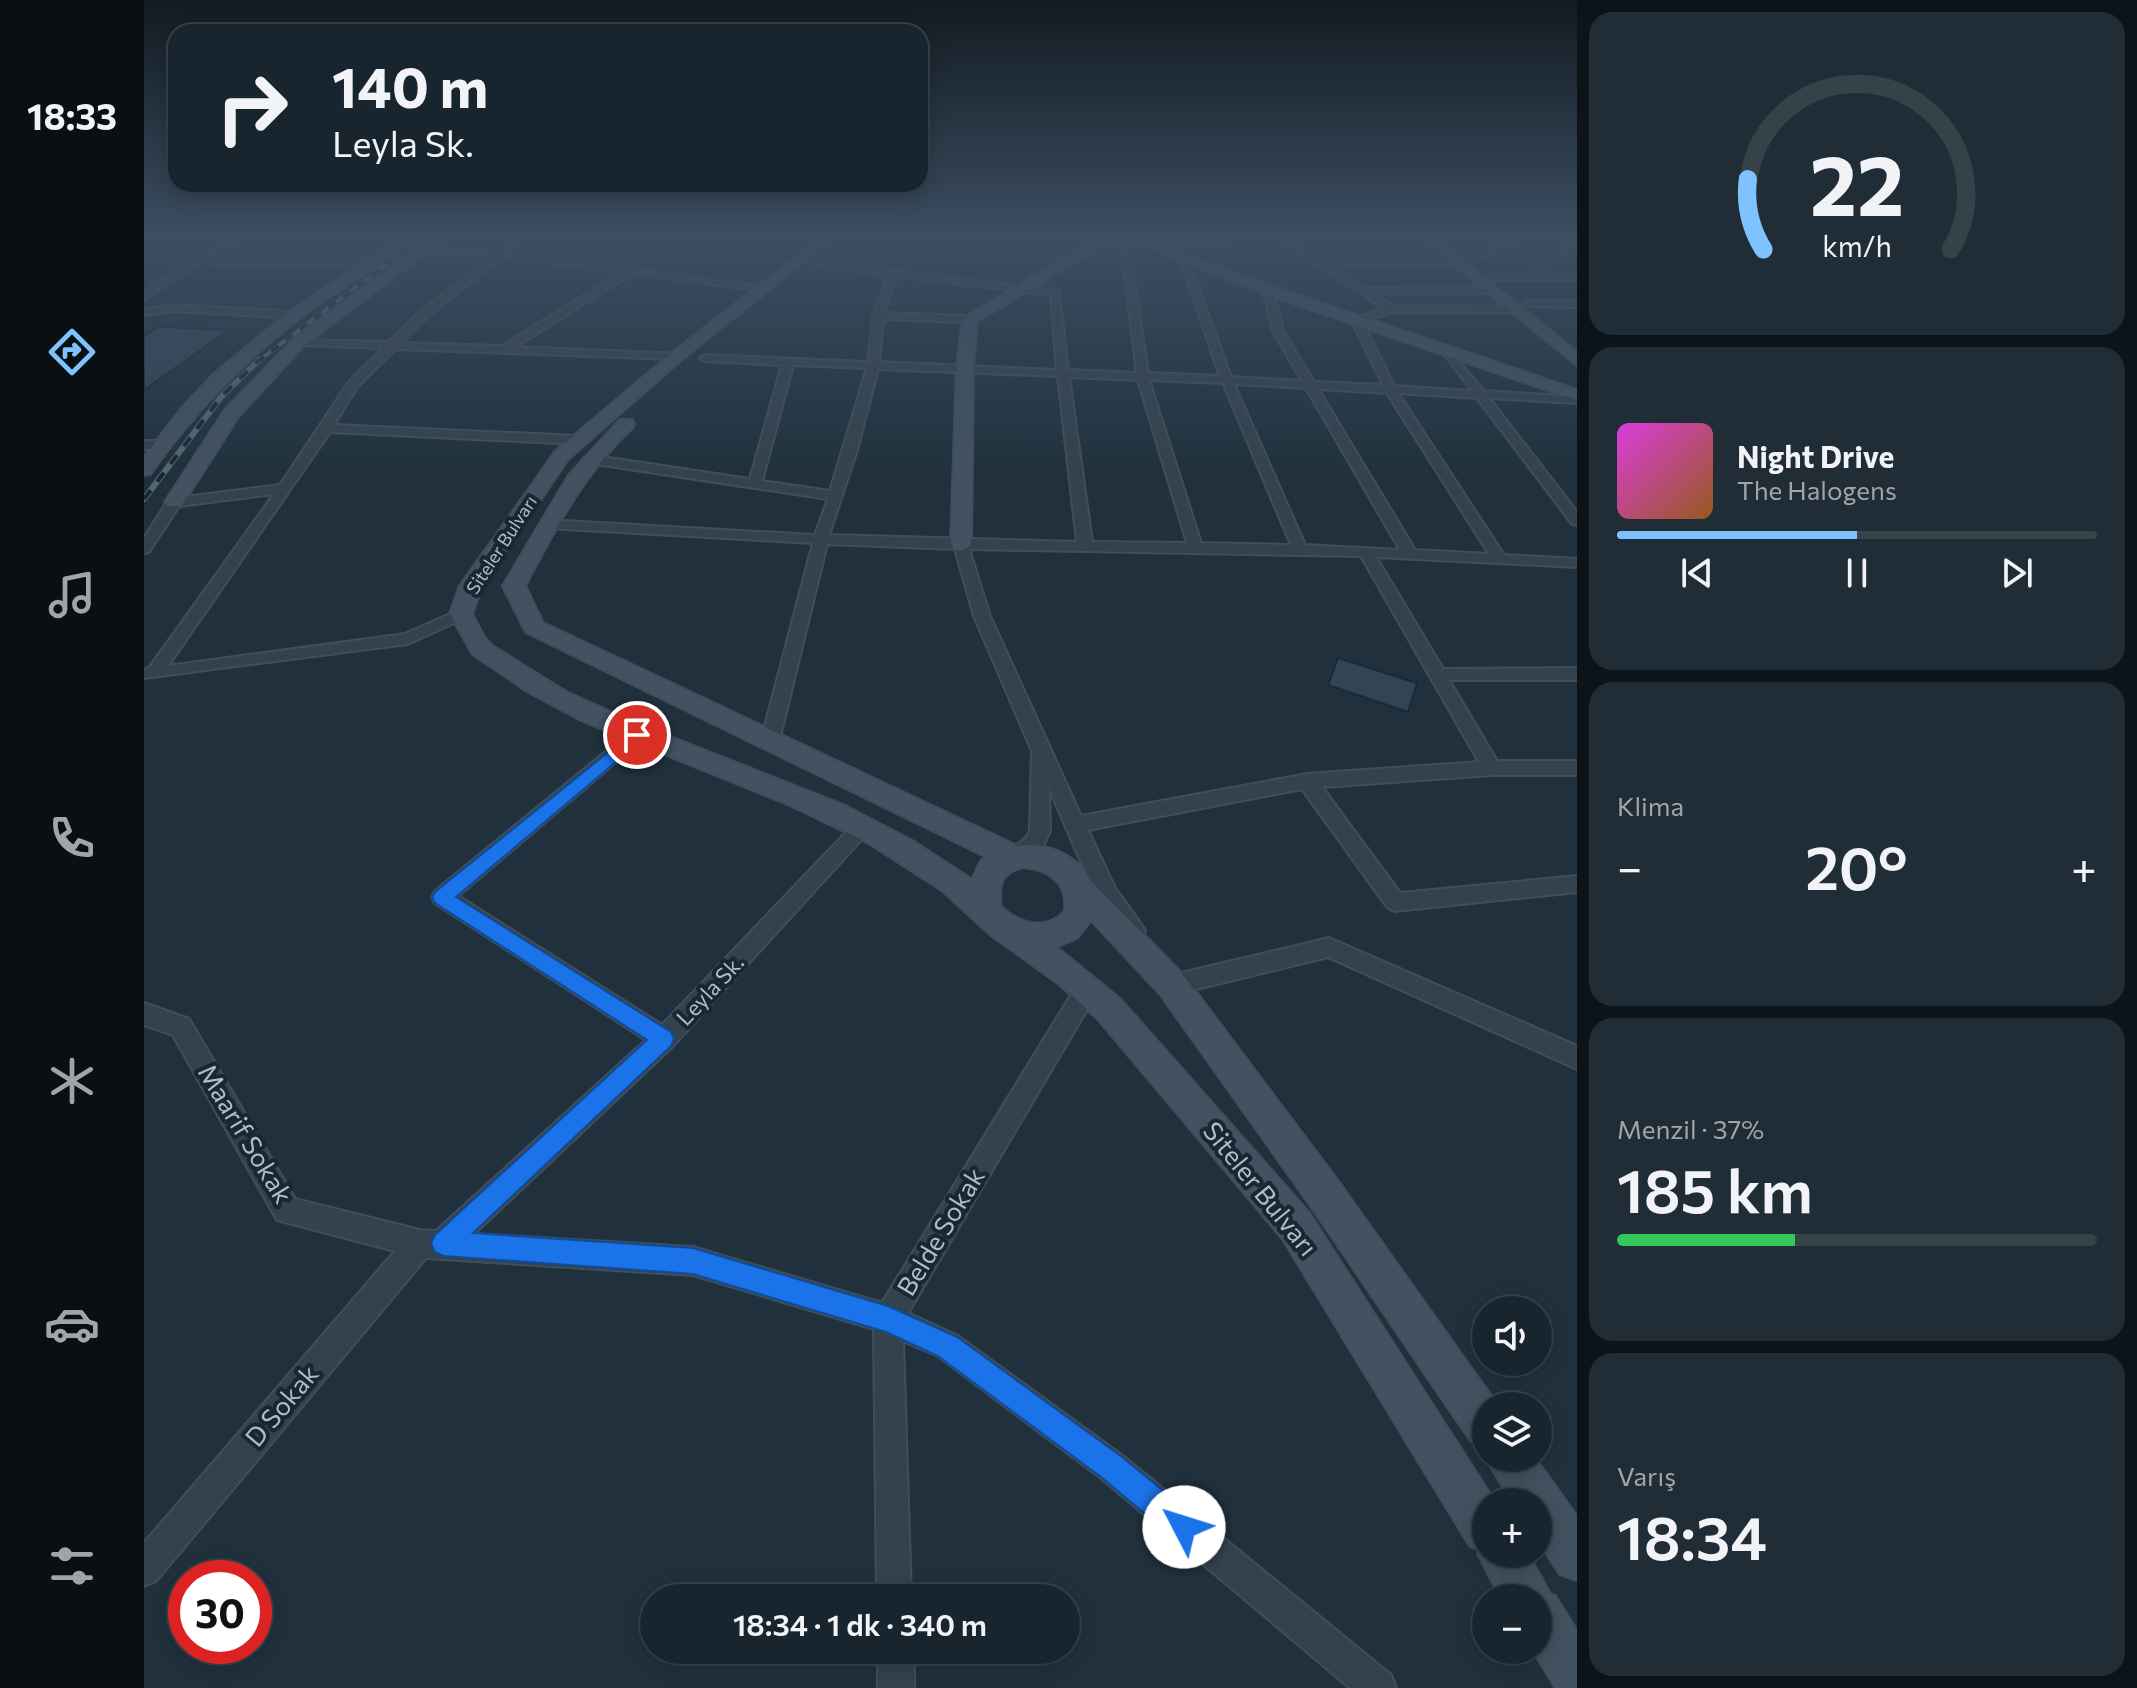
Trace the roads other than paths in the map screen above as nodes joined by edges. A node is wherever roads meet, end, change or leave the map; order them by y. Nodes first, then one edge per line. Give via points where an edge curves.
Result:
1 (878, 316) edge
2 (293, 317) edge
3 (333, 317) edge
4 (421, 317) edge
5 (554, 317) edge
6 (727, 317) edge
7 (754, 317) edge
8 (902, 317) edge
9 (974, 317) edge
10 (1058, 317) edge
11 (1130, 317) edge
12 (1205, 317) edge
13 (1275, 317) edge
14 (1345, 317) edge
15 (1369, 317) edge
16 (1531, 317) edge
17 (1536, 317) edge
18 (970, 319) junction
19 (1357, 321) junction
20 (299, 342) junction
21 (1577, 344) edge
22 (390, 346) junction
23 (506, 348) junction
24 (1448, 352) junction
25 (677, 356) junction
26 (705, 358) junction
27 (1577, 360) edge
28 (788, 363) junction
29 (873, 366) junction
30 (965, 370) junction
31 (1063, 374) junction
32 (1143, 378) junction
33 (1227, 380) junction
34 (1309, 385) junction
35 (1390, 389) junction
36 (1478, 393) junction
37 (1574, 398) edge
38 (1577, 410) edge
39 (326, 428) junction
40 (144, 445) edge
41 (162, 445) junction
42 (583, 449) junction
43 (144, 470) edge
44 (755, 484) junction
45 (284, 489) junction
46 (835, 496) junction
47 (174, 502) junction
48 (1577, 521) edge
49 (547, 524) junction
50 (821, 539) junction
51 (961, 545) junction
52 (1085, 546) junction
53 (1195, 547) junction
54 (144, 549) edge
55 (1300, 549) junction
56 (1366, 552) junction
57 (1410, 554) junction
58 (1499, 559) junction
59 (1570, 562) edge
60 (1577, 581) edge
61 (461, 614) junction
62 (149, 673) edge
63 (1577, 674) edge
64 (1438, 675) junction
65 (637, 735) junction
66 (770, 741) junction
67 (1039, 747) junction
68 (1492, 768) junction
69 (1577, 768) edge
70 (1307, 781) junction
71 (1073, 825) junction
72 (863, 827) junction
73 (1013, 857) junction
74 (1577, 884) edge
75 (1079, 888) junction
76 (998, 920) junction
77 (1172, 985) junction
78 (1087, 989) junction
79 (144, 1014) edge
80 (664, 1039) junction
81 (1577, 1058) edge
82 (432, 1244) junction
83 (888, 1319) junction
84 (1472, 1406) edge
85 (1518, 1472) edge
86 (1472, 1508) edge
87 (1577, 1557) edge
88 (144, 1569) edge
89 (894, 1584) edge
90 (1552, 1636) edge
91 (896, 1664) edge
92 (1577, 1676) edge
93 (896, 1688) edge
94 (1378, 1688) edge

1 - 29 street
2 - 41 main road via 215,381
3 - 20 main road
4 - 22 street
5 - 23 street
6 - 25 main road, Siteler Bulvarı
7 - 26 main road, Siteler Bulvarı
8 - 18 street
9 - 18 main road
10 - 31 street
11 - 32 street
12 - 33 street
13 - 34 street
14 - 19 main road
15 - 19 street
16 - 27 main road
17 - 21 main road
18 - 30 main road
19 - 24 main road
19 - 35 street
20 - 22 street
20 - 47 main road via 231,414
22 - 23 street
22 - 39 street via 352,385
23 - 25 street
24 - 36 street
24 - 37 main road
25 - 42 main road, Siteler Bulvarı
26 - 28 street
26 - 42 main road, Siteler Bulvarı via 602,443
28 - 29 street
28 - 44 street
29 - 30 street
29 - 46 street
30 - 31 street
30 - 51 main road
31 - 32 street
31 - 52 street
32 - 33 street
32 - 53 street
33 - 34 street
33 - 55 street
34 - 35 street
34 - 57 street
35 - 36 street
35 - 58 street
36 - 37 street
36 - 48 street
37 - 38 street
39 - 42 street
39 - 45 street
40 - 41 street
41 - 43 main road
42 - 44 street
42 - 49 main road, Siteler Bulvarı
42 - 61 main road, Siteler Bulvarı via 562,455 471,586
44 - 46 street
45 - 47 street
45 - 62 street
46 - 50 street
47 - 54 street
49 - 50 street
49 - 66 main road, Siteler Bulvarı via 514,586 534,627
50 - 51 street
50 - 66 street
51 - 52 street
51 - 67 street via 982,616
52 - 53 street
53 - 55 street
55 - 56 street
56 - 57 street
56 - 64 street
57 - 58 street
58 - 59 street
59 - 60 street
61 - 62 street via 408,639
61 - 65 main road, Siteler Bulvarı via 478,645 540,691
63 - 64 street
64 - 68 street
65 - 72 main road, Siteler Bulvarı
65 - 80 street via 442,897
66 - 73 main road, Siteler Bulvarı
67 - 71 street
67 - 73 street via 1040,831 1033,847
68 - 69 street
68 - 70 street
70 - 71 street
70 - 74 street via 1395,902
71 - 77 street via 1107,893
72 - 76 main road, Siteler Bulvarı via 926,861
72 - 80 street, Leyla Sk.
73 - 75 main road via 1037,857 1059,865
73 - 76 main road via 989,871 983,882 982,896
75 - 76 main road via 1079,914 1059,934 1034,937
75 - 77 main road, Siteler Bulvarı
76 - 78 main road, Siteler Bulvarı
77 - 81 street via 1329,947
77 - 84 main road, Siteler Bulvarı
78 - 83 street, Belde Sokak
78 - 86 main road, Siteler Bulvarı via 1296,1226
79 - 82 street, Maarif Sokak via 181,1027 287,1210
80 - 82 street, Leyla Sk.
82 - 83 street, Maarif Sokak via 693,1261
82 - 88 street, D Sokak
83 - 89 street, Belde Sokak
83 - 94 street, Maarif Sokak via 948,1346 1112,1467
85 - 87 main road
90 - 92 main road
91 - 93 street

